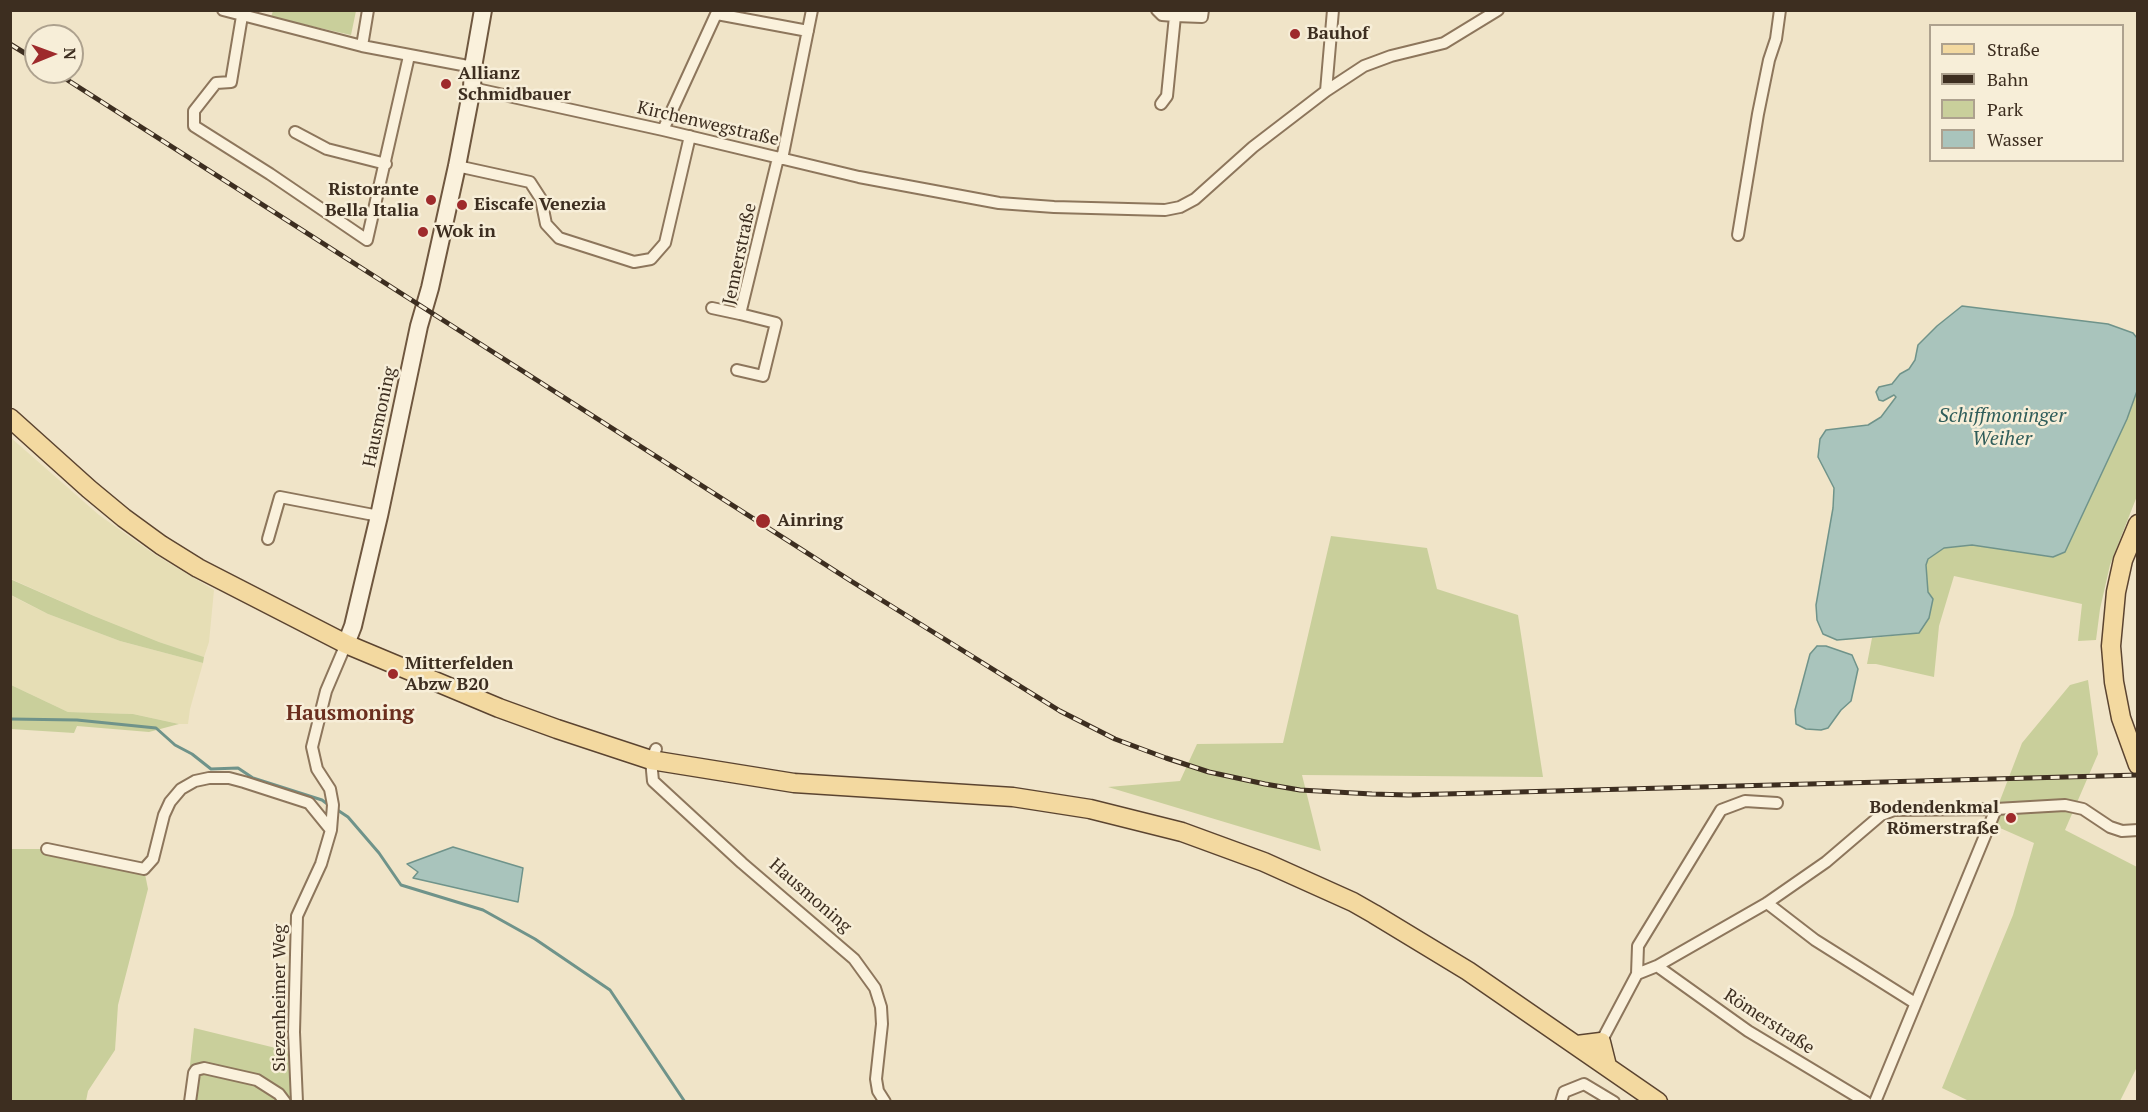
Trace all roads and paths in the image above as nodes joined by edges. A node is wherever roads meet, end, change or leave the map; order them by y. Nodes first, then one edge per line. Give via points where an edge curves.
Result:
1 (223, 10) edge
2 (368, 10) edge
3 (483, 10) edge
4 (812, 10) edge
5 (1157, 10) edge
6 (1203, 10) edge
7 (1333, 10) edge
8 (1498, 10) edge
9 (1780, 10) edge
10 (718, 12) edge
11 (242, 16) junction
12 (1175, 16) junction
13 (808, 31) junction
14 (362, 46) junction
15 (409, 56) junction
16 (473, 67) junction
17 (472, 88) junction
18 (1326, 91) junction
19 (1161, 104) dead end
20 (663, 130) junction
21 (295, 132) dead end
22 (690, 136) junction
23 (780, 158) junction
24 (386, 164) junction
25 (456, 166) junction
26 (1738, 235) dead end
27 (712, 308) dead end
28 (740, 314) junction
29 (737, 370) dead end
30 (10, 418) edge
31 (379, 516) junction
32 (2138, 524) edge
33 (268, 539) dead end
34 (346, 644) junction
35 (654, 755) junction
36 (2138, 765) edge
37 (1777, 803) dead end
38 (1996, 809) junction
39 (2138, 822) edge
40 (331, 830) junction
41 (2138, 830) edge
42 (2122, 831) junction
43 (47, 849) dead end
44 (1767, 903) junction
45 (1657, 966) junction
46 (1637, 974) junction
47 (1915, 1003) junction
48 (1601, 1042) junction
49 (1577, 1045) junction
50 (1607, 1066) junction
51 (297, 1087) junction
52 (282, 1098) edge
53 (190, 1101) edge
54 (297, 1101) edge
55 (885, 1101) edge
56 (1561, 1101) edge
57 (1614, 1101) edge
58 (1658, 1101) edge
59 (1866, 1101) edge
60 (1875, 1101) edge

1 - 11 street
2 - 14 street
3 - 16 street, Hausmoning
4 - 13 street, Jennerstraße
5 - 12 street via 1162,15
6 - 12 street via 1202,17
7 - 18 street
8 - 18 street, Kirchenwegstraße via 1444,43 1364,66
9 - 26 street
10 - 13 street
10 - 20 street
11 - 14 street
11 - 24 street via 231,82 216,83 194,111 194,126 367,240
12 - 19 street via 1167,96
13 - 23 street, Jennerstraße
14 - 15 street
15 - 16 street
15 - 24 street
16 - 17 street, Hausmoning
17 - 20 street, Kirchenwegstraße
17 - 25 street, Hausmoning
18 - 23 street, Kirchenwegstraße via 1253,147 1196,200 1180,207 1144,210 999,203
20 - 22 street, Kirchenwegstraße
21 - 24 street via 327,149
22 - 23 street, Kirchenwegstraße
22 - 25 street via 665,243 651,259 634,261 559,238 546,224 541,199 530,182
23 - 28 street, Jennerstraße
25 - 31 street, Hausmoning
27 - 28 street
28 - 29 street, Jennerstraße via 776,322 763,376
30 - 34 main road via 89,489 161,545 219,580
31 - 33 street via 280,497
31 - 34 street, Hausmoning
32 - 36 main road via 2123,560 2111,646 2121,718
34 - 35 main road via 526,718
34 - 40 street, Siezenheimer Weg via 326,691 312,747 317,769 330,789
35 - 49 main road via 794,783 982,793 1090,809 1182,832 1264,862 1353,902 1468,971
35 - 55 street, Hausmoning via 653,781 854,959 875,988 882,1024 876,1079
37 - 46 street via 1745,801 1721,810 1638,946
38 - 42 street via 2065,805 2083,809
38 - 44 street via 1894,810 1881,814 1826,862
38 - 47 street
39 - 42 street
40 - 43 street via 309,803 229,778 209,778 181,789 170,802 153,859 144,869
40 - 51 street, Siezenheimer Weg via 321,864 297,916
41 - 42 street
44 - 45 street
44 - 47 street via 1815,940
45 - 46 street
45 - 59 street, Römerstraße via 1748,1031
46 - 48 street
47 - 60 street
48 - 49 main road
48 - 50 main road
49 - 50 main road
50 - 58 main road
51 - 52 street
51 - 54 street, Siezenheimer Weg
52 - 53 street via 257,1080 200,1068 192,1078
56 - 57 street via 1564,1092 1584,1084

